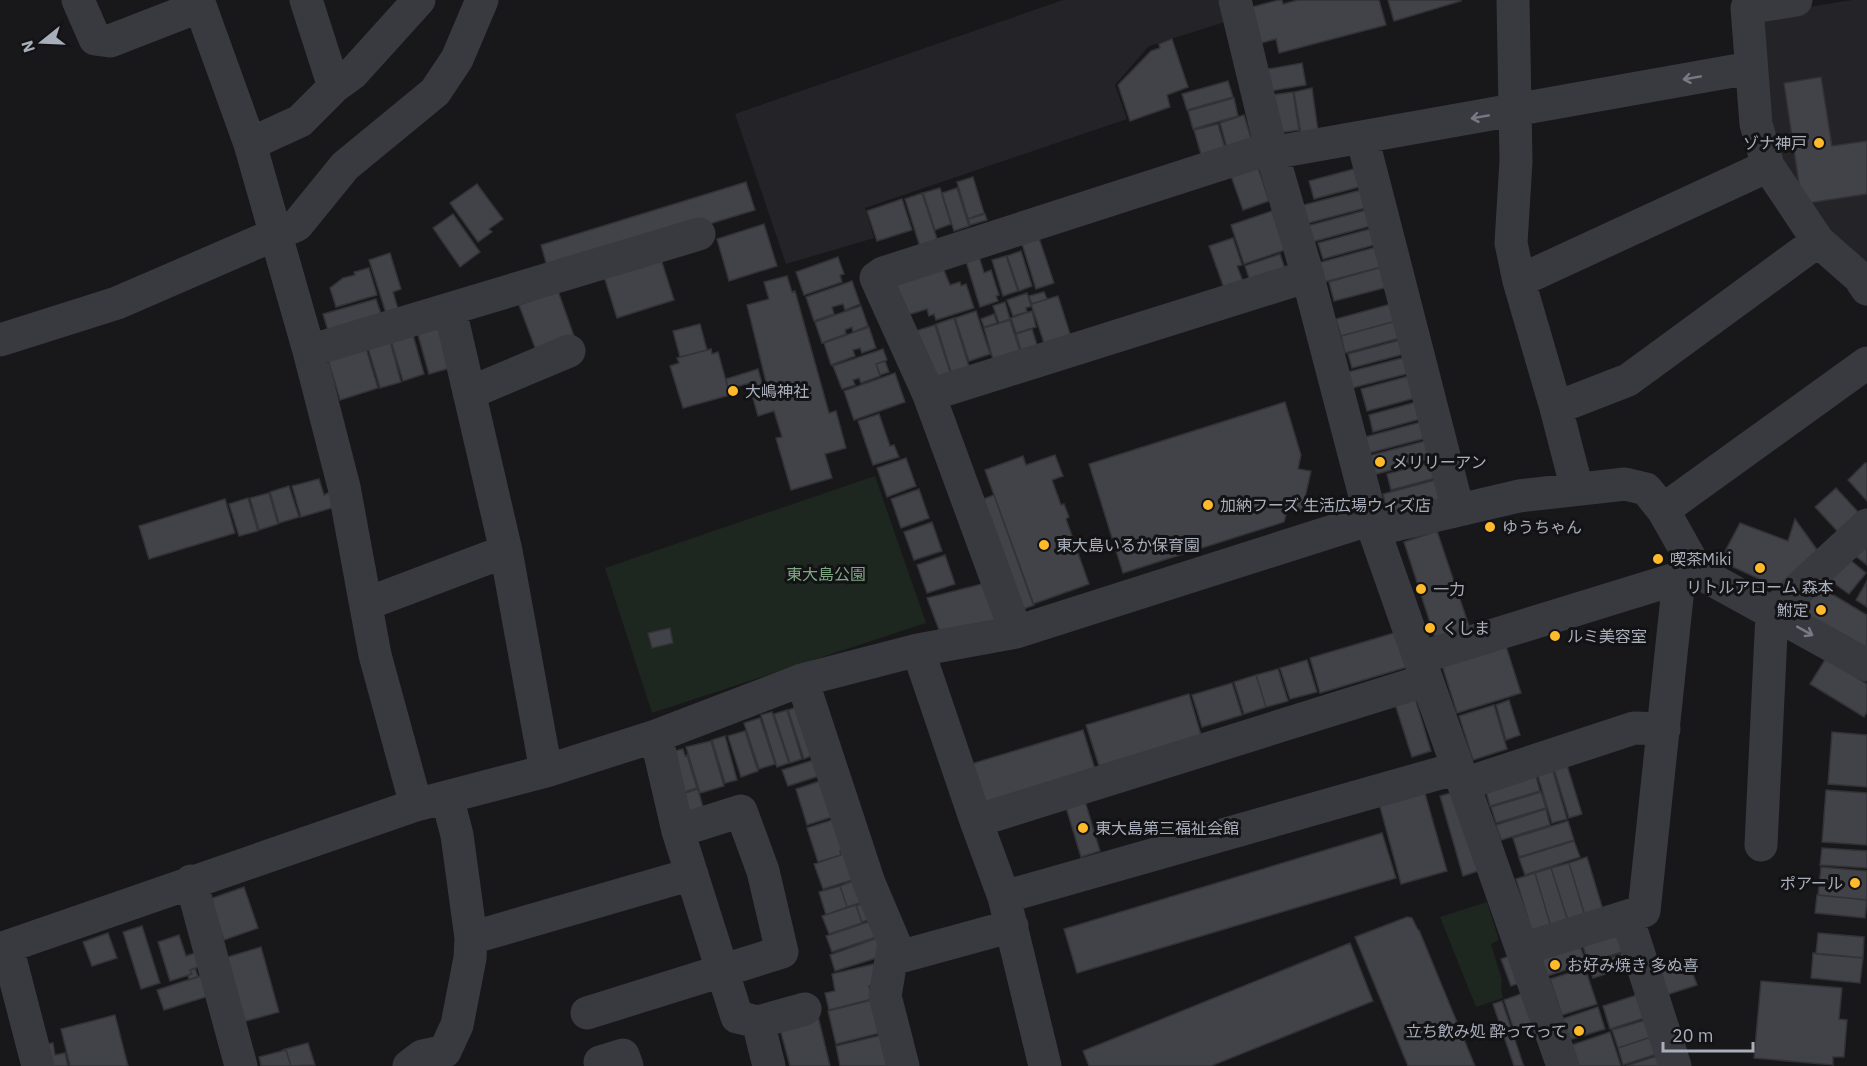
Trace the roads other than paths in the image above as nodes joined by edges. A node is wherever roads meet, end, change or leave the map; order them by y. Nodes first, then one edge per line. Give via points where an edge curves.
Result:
1 (78, 0) edge
2 (306, 0) edge
3 (419, 0) edge
4 (482, 0) edge
5 (1235, 0) edge
6 (1514, 0) edge
7 (1796, 0) edge
8 (199, 3) edge
9 (1748, 4) edge
10 (1750, 68) junction
11 (334, 87) junction
12 (1516, 111) junction
13 (1362, 137) junction
14 (250, 144) junction
15 (1271, 151) junction
16 (1768, 166) junction
17 (699, 234) dead end
18 (276, 236) junction
19 (1818, 241) junction
20 (1308, 276) junction
21 (1519, 281) junction
22 (1867, 289) edge
23 (450, 310) junction
24 (0, 340) edge
25 (309, 351) junction
26 (569, 351) dead end
27 (1867, 363) edge
28 (469, 393) junction
29 (929, 395) junction
30 (1556, 408) junction
31 (1577, 489) junction
32 (1458, 510) junction
33 (1663, 510) junction
34 (1372, 524) junction
35 (1867, 525) edge
36 (506, 551) junction
37 (1689, 575) junction
38 (366, 604) junction
39 (1772, 613) junction
40 (1016, 632) junction
41 (918, 650) junction
42 (1867, 665) edge
43 (1423, 669) junction
44 (802, 680) junction
45 (1664, 729) junction
46 (656, 736) junction
47 (546, 771) junction
48 (1461, 776) junction
49 (447, 796) junction
50 (416, 805) junction
51 (976, 821) junction
52 (678, 831) junction
53 (1761, 845) dead end
54 (692, 874) junction
55 (191, 881) junction
56 (1008, 912) junction
57 (1627, 917) junction
58 (471, 938) junction
59 (4, 948) edge
60 (1523, 950) junction
61 (892, 959) junction
62 (722, 970) junction
63 (805, 1009) dead end
64 (587, 1013) dead end
65 (758, 1022) junction
66 (38, 1066) edge
67 (242, 1066) edge
68 (409, 1066) edge
69 (769, 1066) edge
70 (903, 1066) edge
71 (1045, 1066) edge
72 (1563, 1066) edge
73 (1675, 1066) edge

1 - 8 street via 95,39 110,41
2 - 11 street
3 - 11 street via 353,73
4 - 18 street via 457,59 435,92 345,166 297,225
5 - 15 street
6 - 12 street
7 - 9 street
8 - 14 street
9 - 10 street
10 -> 12 street
10 - 16 street via 1756,124
11 - 14 street via 300,121
12 -> 13 street
12 - 21 street via 1510,243
13 - 15 street
13 - 32 street
14 - 18 street
15 - 20 street
15 - 29 street via 883,273 874,269
16 - 19 street
16 - 21 street
17 - 23 street
18 - 24 street via 117,303
18 - 25 street
19 - 22 street
19 - 30 street via 1628,380
20 - 29 street
20 - 34 street
21 - 30 street
23 - 25 street
23 - 28 street
25 - 38 street via 344,487
26 - 28 street
27 - 33 street
28 - 36 street
29 - 40 street
30 - 31 street
31 - 32 street via 1519,496
31 - 33 street via 1625,484 1646,489
32 - 34 street
33 - 37 street
34 - 40 street
34 - 43 street
35 - 39 street
36 - 38 street
36 - 47 street
37 - 39 street
37 - 43 street
37 - 45 street
38 - 50 street via 375,655
39 -> 42 street
39 - 53 street
40 - 41 street
41 - 44 street
41 - 51 street
43 - 48 street
43 - 51 street
44 - 46 street
44 - 61 street via 868,883 894,942
45 - 48 street via 1634,728
45 - 57 street via 1644,911
46 - 47 street
46 - 52 street
47 - 49 street
48 - 56 street
48 - 60 street
49 - 50 street
49 - 58 street via 457,835
50 - 55 street
51 - 56 street
52 - 54 street
52 - 62 street via 741,811 763,871 782,952
54 - 58 street
54 - 62 street
55 - 59 street
55 - 67 street
56 - 61 street
56 - 71 street
57 - 60 street
57 - 73 street
58 - 68 street via 457,1026 445,1050 422,1056
59 - 66 street
60 - 72 street
61 - 70 street via 885,996
62 - 64 street
62 - 65 street via 737,1017
63 - 65 street
65 - 69 street

